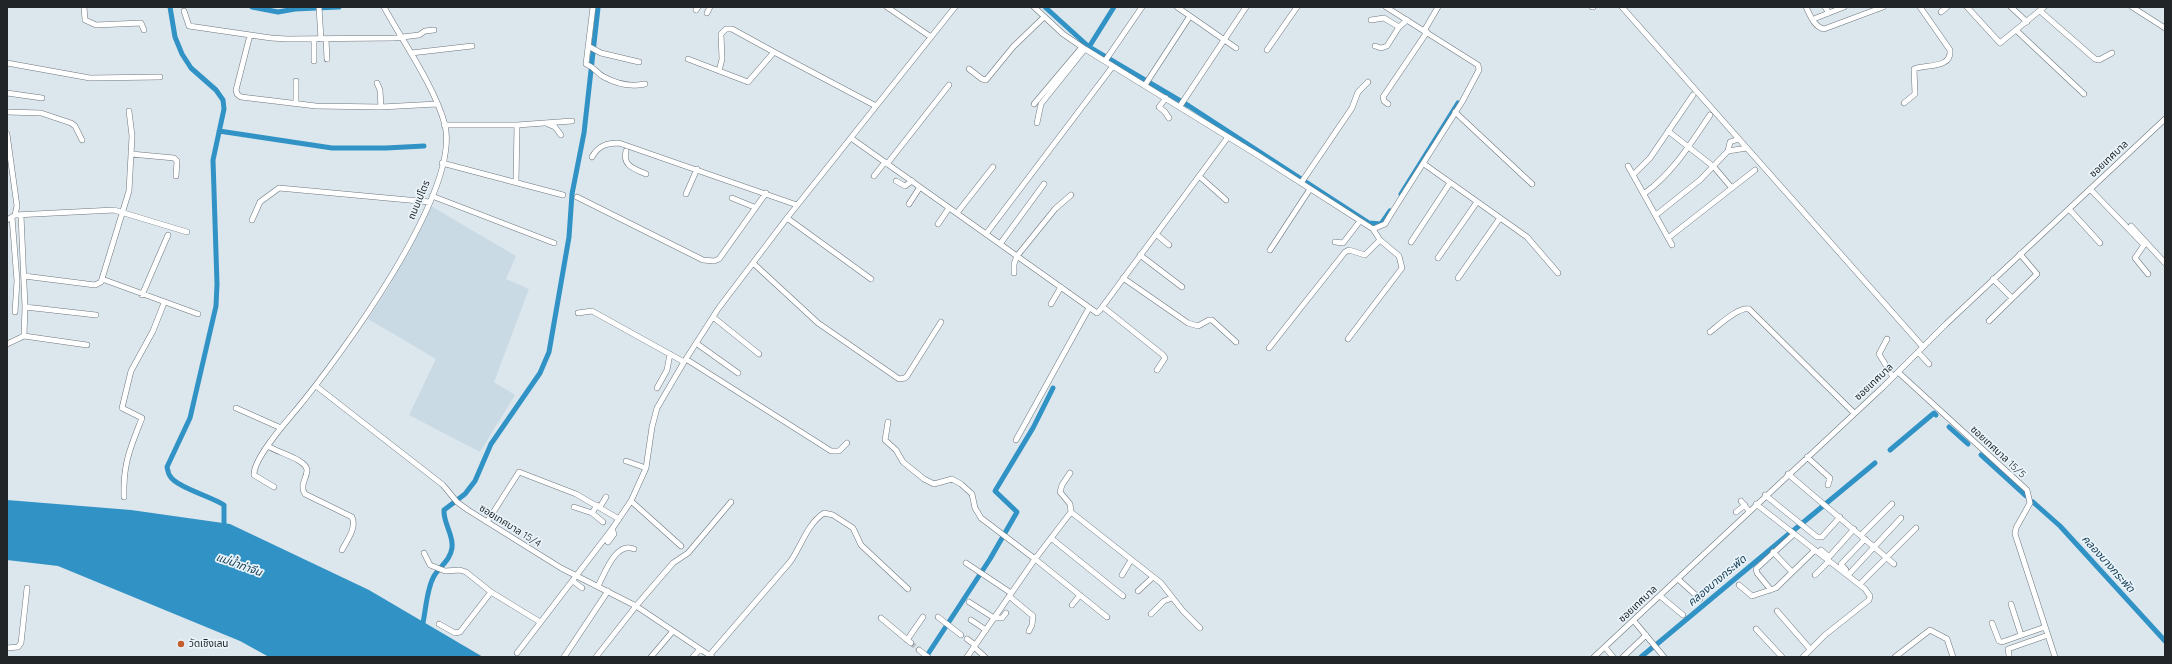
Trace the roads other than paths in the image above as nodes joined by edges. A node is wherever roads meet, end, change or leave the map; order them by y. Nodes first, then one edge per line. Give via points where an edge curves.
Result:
1 (84, 7) edge
2 (384, 7) edge
3 (593, 7) edge
4 (710, 7) edge
5 (887, 7) edge
6 (955, 7) edge
7 (1034, 7) edge
8 (1142, 7) edge
9 (1177, 7) edge
10 (1246, 7) edge
11 (1296, 7) edge
12 (1386, 7) edge
13 (1438, 7) edge
14 (1622, 7) edge
15 (1806, 7) edge
16 (1825, 7) edge
17 (1844, 7) edge
18 (1883, 7) edge
19 (1920, 7) edge
20 (1947, 7) edge
21 (1967, 7) edge
22 (2011, 7) edge
23 (2132, 7) edge
24 (2042, 9) edge
25 (184, 10) dead end
26 (319, 10) edge
27 (1941, 12) dead end
28 (707, 13) dead end
29 (1829, 13) junction
30 (1190, 16) junction
31 (1044, 17) junction
32 (1816, 18) dead end
33 (1371, 20) dead end
34 (1407, 20) junction
35 (2027, 22) junction
36 (1399, 27) junction
37 (2165, 28) edge
38 (144, 30) dead end
39 (434, 30) dead end
40 (1425, 31) junction
41 (2017, 31) junction
42 (250, 35) junction
43 (931, 37) junction
44 (401, 38) junction
45 (314, 39) junction
46 (324, 39) junction
47 (1224, 39) junction
48 (472, 46) dead end
49 (589, 46) junction
50 (1375, 46) dead end
51 (1083, 48) junction
52 (1236, 48) dead end
53 (1267, 50) dead end
54 (774, 52) junction
55 (2112, 53) dead end
56 (411, 54) junction
57 (327, 59) dead end
58 (688, 59) dead end
59 (1106, 60) junction
60 (314, 61) dead end
61 (639, 62) dead end
62 (7, 63) edge
63 (1113, 66) junction
64 (969, 69) dead end
65 (720, 71) junction
66 (160, 76) dead end
67 (296, 81) dead end
68 (1368, 82) dead end
69 (377, 83) dead end
70 (645, 84) dead end
71 (1145, 84) junction
72 (949, 85) dead end
73 (7, 93) edge
74 (1693, 94) dead end
75 (2084, 94) dead end
76 (42, 98) dead end
77 (1166, 98) junction
78 (296, 103) junction
79 (1904, 103) dead end
80 (437, 104) junction
81 (1034, 104) dead end
82 (1388, 104) dead end
83 (876, 106) junction
84 (1180, 106) junction
85 (381, 108) junction
86 (128, 111) dead end
87 (7, 112) edge
88 (1455, 112) junction
89 (1710, 115) dead end
90 (1169, 118) dead end
91 (2165, 119) edge
92 (572, 121) dead end
93 (1037, 123) dead end
94 (547, 124) junction
95 (444, 125) junction
96 (517, 125) junction
97 (1668, 131) junction
98 (7, 134) edge
99 (561, 135) dead end
100 (1228, 137) junction
101 (851, 138) junction
102 (1739, 139) junction
103 (82, 140) dead end
104 (1689, 147) junction
105 (628, 148) junction
106 (1747, 148) junction
107 (1728, 151) junction
108 (131, 154) junction
109 (592, 157) dead end
110 (442, 163) junction
111 (886, 163) junction
112 (1424, 164) junction
113 (1628, 166) dead end
114 (1714, 166) junction
115 (993, 167) dead end
116 (697, 169) junction
117 (1755, 170) dead end
118 (646, 174) dead end
119 (1634, 174) junction
120 (176, 176) dead end
121 (874, 176) dead end
122 (1199, 176) junction
123 (1303, 180) junction
124 (896, 181) dead end
125 (516, 182) junction
126 (912, 182) junction
127 (1450, 183) junction
128 (1044, 184) dead end
129 (1532, 184) dead end
130 (920, 187) junction
131 (1731, 187) junction
132 (2091, 188) junction
133 (1310, 189) junction
134 (766, 193) junction
135 (1645, 193) junction
136 (686, 194) dead end
137 (563, 195) dead end
138 (432, 196) junction
139 (1071, 196) dead end
140 (577, 197) dead end
141 (732, 198) dead end
142 (1226, 200) dead end
143 (430, 202) junction
144 (1477, 202) junction
145 (909, 204) dead end
146 (797, 205) junction
147 (754, 207) junction
148 (949, 208) junction
149 (2069, 209) junction
150 (123, 212) junction
151 (957, 213) junction
152 (21, 214) junction
153 (1656, 215) junction
154 (11, 218) edge
155 (787, 218) junction
156 (1500, 218) junction
157 (252, 220) dead end
158 (1360, 221) junction
159 (938, 224) dead end
160 (1373, 229) junction
161 (187, 232) dead end
162 (986, 234) junction
163 (1156, 234) junction
164 (168, 235) dead end
165 (1668, 238) junction
166 (1380, 240) junction
167 (1335, 242) dead end
168 (1411, 242) dead end
169 (2100, 243) dead end
170 (554, 244) dead end
171 (1000, 244) junction
172 (1169, 245) dead end
173 (1672, 245) dead end
174 (1270, 250) dead end
175 (2020, 254) junction
176 (1140, 255) junction
177 (1018, 256) junction
178 (1438, 258) dead end
179 (753, 263) junction
180 (2165, 263) edge
181 (1014, 273) dead end
182 (1558, 273) dead end
183 (2148, 274) dead end
184 (24, 276) junction
185 (1123, 278) junction
186 (1458, 278) dead end
187 (102, 279) junction
188 (871, 279) dead end
189 (1994, 279) junction
190 (1061, 287) junction
191 (1182, 287) dead end
192 (142, 294) junction
193 (2012, 298) junction
194 (164, 303) junction
195 (1051, 304) dead end
196 (25, 307) junction
197 (1102, 307) junction
198 (1093, 311) junction
199 (15, 312) dead end
200 (578, 313) dead end
201 (198, 314) dead end
202 (96, 315) dead end
203 (713, 317) junction
204 (1989, 321) dead end
205 (941, 322) dead end
206 (1710, 332) dead end
207 (24, 336) junction
208 (1348, 339) dead end
209 (1887, 339) dead end
210 (1236, 342) dead end
211 (696, 343) junction
212 (7, 344) edge
213 (88, 344) dead end
214 (1923, 347) junction
215 (1269, 348) dead end
216 (1918, 352) junction
217 (670, 354) junction
218 (759, 354) dead end
219 (685, 360) junction
220 (1929, 364) dead end
221 (1157, 370) dead end
222 (1898, 372) junction
223 (738, 373) dead end
224 (1893, 377) junction
225 (316, 386) junction
226 (657, 388) dead end
227 (236, 408) dead end
228 (1854, 413) junction
229 (888, 422) dead end
230 (281, 428) junction
231 (1016, 440) dead end
232 (847, 443) dead end
233 (268, 446) junction
234 (1807, 457) junction
235 (626, 461) dead end
236 (646, 468) junction
237 (1070, 473) dead end
238 (1788, 474) junction
239 (1828, 485) dead end
240 (274, 487) dead end
241 (1765, 495) junction
242 (124, 497) dead end
243 (606, 497) dead end
244 (631, 501) junction
245 (731, 502) dead end
246 (1756, 504) junction
247 (1892, 504) dead end
248 (598, 506) junction
249 (574, 507) dead end
250 (1749, 511) junction
251 (1070, 512) junction
252 (1736, 512) dead end
253 (592, 513) junction
254 (1840, 517) junction
255 (1901, 518) dead end
256 (619, 519) junction
257 (487, 522) junction
258 (603, 522) dead end
259 (1916, 528) dead end
260 (612, 529) junction
261 (1854, 529) junction
262 (1794, 534) junction
263 (1863, 537) junction
264 (1051, 538) junction
265 (608, 542) dead end
266 (681, 546) dead end
267 (1874, 546) junction
268 (634, 549) dead end
269 (342, 550) dead end
270 (1818, 550) junction
271 (1774, 552) junction
272 (424, 553) dead end
273 (1886, 557) junction
274 (1035, 558) junction
275 (1831, 559) junction
276 (1132, 560) junction
277 (966, 563) dead end
278 (1894, 564) dead end
279 (1792, 572) junction
280 (1850, 573) junction
281 (1122, 575) dead end
282 (1815, 575) dead end
283 (1153, 577) junction
284 (574, 579) junction
285 (1678, 579) junction
286 (1862, 582) junction
287 (1739, 585) dead end
288 (598, 586) junction
289 (27, 588) dead end
290 (582, 588) dead end
291 (908, 589) dead end
292 (1771, 590) junction
293 (1871, 590) dead end
294 (608, 591) junction
295 (1138, 591) dead end
296 (491, 592) junction
297 (1010, 594) junction
298 (1080, 595) junction
299 (1123, 596) dead end
300 (1660, 596) junction
301 (1172, 598) junction
302 (1700, 599) dead end
303 (970, 602) dead end
304 (2011, 604) dead end
305 (1072, 605) dead end
306 (636, 606) junction
307 (1777, 611) dead end
308 (1006, 613) dead end
309 (1151, 614) dead end
310 (1683, 615) dead end
311 (923, 617) dead end
312 (938, 617) dead end
313 (1107, 617) dead end
314 (881, 618) dead end
315 (994, 618) junction
316 (971, 620) dead end
317 (1634, 620) junction
318 (540, 622) junction
319 (1992, 623) dead end
320 (439, 624) dead end
321 (2045, 627) junction
322 (1200, 628) dead end
323 (1756, 629) dead end
324 (986, 630) junction
325 (673, 631) junction
326 (1029, 631) dead end
327 (961, 635) dead end
328 (1646, 635) junction
329 (2021, 635) junction
330 (2048, 635) junction
331 (967, 639) dead end
332 (974, 646) junction
333 (1605, 647) junction
334 (7, 648) edge
335 (700, 649) junction
336 (1810, 649) junction
337 (517, 653) dead end
338 (2008, 655) dead end
339 (710, 656) edge
340 (564, 657) edge
341 (596, 657) edge
342 (651, 657) edge
343 (693, 657) edge
344 (967, 657) edge
345 (985, 657) edge
346 (1594, 657) edge
347 (1613, 657) edge
348 (1623, 657) edge
349 (1664, 657) edge
350 (1782, 657) edge
351 (1802, 657) edge
352 (1895, 657) edge
353 (1953, 657) edge
354 (2056, 657) edge

1 - 38 street via 86,20 90,23 141,23
2 - 44 street, ถนนเปโตร
3 - 49 street
4 - 28 street
5 - 43 street
6 - 43 street
7 - 31 street
8 - 59 street
9 - 30 street
10 - 47 street
11 - 53 street
12 - 34 street
13 - 40 street
14 - 102 street
15 - 18 street via 1819,28 1824,29
16 - 29 street
17 - 29 street
19 - 79 street via 1951,54 1942,64 1914,68 1916,94
20 - 27 street
21 - 41 street via 1999,42 2002,43
22 - 35 street
23 - 37 street
24 - 35 street
24 - 55 street via 2095,58 2099,60
25 - 42 street via 190,26
26 - 46 street
29 - 32 street
30 - 47 street
30 - 71 street
31 - 51 street
31 - 64 street via 1013,47 986,80
33 - 36 street via 1384,18
34 - 36 street
34 - 40 street
35 - 41 street
36 - 50 street via 1386,47
39 - 44 street
40 - 82 street via 1383,97
40 - 88 street via 1480,67
41 - 75 street
42 - 45 street
42 - 78 street via 237,94 241,97
43 - 83 street
44 - 46 street
44 - 56 street, ถนนเปโตร
45 - 46 street
45 - 60 street
46 - 57 street
47 - 52 street
47 - 84 street
48 - 56 street
49 - 61 street
49 - 70 street via 586,64 594,67 604,77 629,86
51 - 59 street
51 - 81 street
51 - 93 street via 1041,104
54 - 65 street via 750,81
54 - 65 street via 732,29 726,29 721,34
54 - 83 street
56 - 80 street, ถนนเปโตร
58 - 65 street
59 - 63 street
62 - 66 street via 90,78
63 - 71 street
63 - 162 street
67 - 78 street
68 - 123 street via 1358,92 1352,108
69 - 85 street
71 - 77 street
72 - 111 street
73 - 76 street
74 - 97 street
77 - 84 street
77 - 90 street via 1159,107
78 - 85 street
80 - 85 street
80 - 95 street, ถนนเปโตร
83 - 101 street
84 - 100 street
86 - 108 street via 132,136
87 - 103 street via 41,113 71,123
88 - 112 street
88 - 129 street
89 - 104 street
91 - 132 street, ซอยเทศบาล
92 - 94 street
94 - 96 street
94 - 99 street via 555,127
95 - 96 street
95 - 110 street, ถนนเปโตร via 446,143
96 - 125 street
97 - 104 street
97 - 119 street via 1650,158
98 - 154 street via 17,206
100 - 122 street
100 - 123 street
101 - 111 street
101 - 146 street
102 - 106 street
102 - 107 street via 1730,142
104 - 114 street
104 - 135 street via 1659,182
105 - 109 street via 619,143 607,144 596,150
105 - 116 street
105 - 118 street via 625,160 627,164
106 - 107 street
106 - 214 street
107 - 114 street
108 - 120 street via 174,158 177,161
108 - 150 street via 129,191
110 - 125 street
110 - 138 street, ถนนเปโตร
111 - 121 street
111 - 126 street
112 - 127 street
112 - 160 street via 1385,224
113 - 119 street
114 - 131 street
114 - 153 street
115 - 151 street
116 - 134 street
116 - 136 street
117 - 131 street
119 - 135 street
122 - 142 street
122 - 163 street
123 - 133 street
124 - 126 street via 905,186
125 - 137 street
126 - 130 street
127 - 144 street
127 - 168 street
128 - 171 street
130 - 145 street
130 - 148 street
131 - 165 street
132 - 149 street, ซอยเทศบาล
132 - 180 street
132 - 183 street via 2144,245 2135,258
133 - 158 street
133 - 174 street
134 - 146 street
134 - 147 street
135 - 153 street
138 - 143 street, ถนนเปโตร
138 - 170 street
139 - 177 street via 1055,209
140 - 147 street via 709,261 719,259
141 - 147 street
143 - 157 street via 279,188 260,202
143 - 225 street, ถนนเปโตร via 379,297
144 - 156 street
144 - 178 street
146 - 155 street
148 - 151 street
148 - 159 street
149 - 169 street
149 - 175 street, ซอยเทศบาล
150 - 152 street via 98,210
150 - 161 street
150 - 187 street
151 - 162 street
152 - 154 street
152 - 184 street
153 - 165 street
154 - 199 street via 17,281
155 - 179 street
155 - 188 street
156 - 182 street via 1527,237
156 - 186 street
158 - 160 street
158 - 167 street via 1343,243
160 - 166 street
162 - 171 street
163 - 172 street
163 - 176 street
164 - 192 street
165 - 173 street
166 - 208 street via 1399,256 1402,268
166 - 215 street via 1365,255 1349,250 1345,252
171 - 177 street
175 - 189 street, ซอยเทศบาล
175 - 193 street via 2037,274
176 - 185 street
176 - 191 street
177 - 181 street via 1014,264
177 - 190 street
179 - 203 street
179 - 205 street via 818,323 899,379 907,376
184 - 187 street via 95,285
184 - 196 street
185 - 197 street
185 - 210 street via 1188,323 1198,326 1212,320
187 - 192 street
189 - 193 street
189 - 214 street, ซอยเทศบาล
190 - 195 street
190 - 198 street
192 - 194 street
193 - 204 street
194 - 201 street
194 - 242 street via 153,331 131,371 122,408 142,418 126,461 123,475
196 - 202 street
196 - 207 street
197 - 198 street
197 - 221 street via 1164,355 1165,358
198 - 231 street
200 - 217 street via 592,311
203 - 211 street
203 - 218 street
206 - 228 street via 1739,310 1749,309
207 - 212 street
207 - 213 street
209 - 224 street via 1879,354
211 - 219 street
211 - 223 street
214 - 216 street, ซอยเทศบาล
216 - 220 street
216 - 222 street, ซอยเทศบาล
217 - 219 street
217 - 226 street via 667,370
219 - 232 street via 831,451 839,451
219 - 236 street via 654,417
222 - 224 street, ซอยเทศบาล
222 - 321 street, ซอยเทศบาล 15/5 via 2027,490 2030,503 2015,534
224 - 228 street, ซอยเทศบาล
225 - 230 street, ถนนเปโตร
225 - 257 street, ซอยเทศบาล 15/4 via 443,485 457,502
227 - 230 street
228 - 234 street, ซอยเทศบาล
229 - 274 street via 885,440 896,450 903,462 930,482 941,483 952,479 961,484 972,494 979,516
230 - 233 street, ถนนเปโตร
233 - 240 street, ถนนเปโตร via 254,475
233 - 269 street via 301,461 306,466 303,485 305,494 352,517 353,528
234 - 238 street, ซอยเทศบาล
234 - 239 street via 1830,478
235 - 236 street
236 - 244 street
237 - 251 street via 1060,492 1070,504
238 - 241 street, ซอยเทศบาล
238 - 254 street
241 - 246 street, ซอยเทศบาล
241 - 254 street via 1820,538
243 - 248 street
244 - 256 street
244 - 266 street
245 - 306 street via 688,552 672,563
246 - 250 street, ซอยเทศบาล
246 - 262 street
247 - 263 street
248 - 253 street
248 - 256 street
248 - 257 street via 576,494 519,472
249 - 253 street
250 - 252 street via 1743,503
250 - 285 street, ซอยเทศบาล
251 - 264 street
251 - 276 street
253 - 258 street
254 - 261 street
255 - 267 street
256 - 260 street
257 - 284 street, ซอยเทศบาล 15/4
259 - 273 street
260 - 265 street via 614,534
260 - 284 street
261 - 263 street
261 - 275 street
262 - 270 street
262 - 271 street
263 - 267 street
263 - 280 street via 1841,564
264 - 274 street
264 - 299 street
267 - 273 street
267 - 280 street
268 - 288 street via 622,548
270 - 275 street
270 - 279 street
271 - 279 street
271 - 292 street via 1756,569 1756,573
272 - 296 street via 430,564 444,571 463,571
273 - 278 street
273 - 286 street
274 - 297 street
274 - 298 street
275 - 282 street
275 - 336 street via 1870,596 1869,600
276 - 281 street
276 - 283 street
277 - 297 street
279 - 292 street
280 - 286 street
283 - 295 street
283 - 301 street via 1166,588
284 - 288 street, ซอยเทศบาล 15/4
284 - 290 street
284 - 318 street
285 - 300 street, ซอยเทศบาล
285 - 302 street
286 - 293 street
287 - 292 street via 1752,596
288 - 294 street, ซอยเทศบาล 15/4
289 - 334 street via 21,643 18,647
291 - 339 street via 861,545 853,528 833,515 824,513 815,520 790,562
294 - 306 street, ซอยเทศบาล 15/4
294 - 340 street
296 - 318 street
296 - 320 street via 460,632 455,633
297 - 315 street
297 - 326 street via 1033,616
298 - 305 street
298 - 313 street
300 - 310 street
300 - 317 street, ซอยเทศบาล
301 - 309 street via 1164,601
301 - 322 street
303 - 315 street
304 - 329 street
306 - 325 street, ซอยเทศบาล 15/4
306 - 341 street
307 - 336 street
308 - 315 street via 1002,618
311 - 314 street via 909,641
312 - 327 street
315 - 324 street
316 - 324 street
317 - 328 street
317 - 333 street, ซอยเทศบาล
318 - 337 street
319 - 329 street via 1999,641
321 - 329 street
321 - 330 street, ซอยเทศบาล 15/5
323 - 350 street
324 - 332 street
325 - 335 street, ซอยเทศบาล 15/4
325 - 342 street
328 - 348 street
328 - 349 street
330 - 338 street via 2008,648
330 - 354 street, ซอยเทศบาล 15/5
331 - 332 street
332 - 344 street
332 - 345 street
333 - 346 street, ซอยเทศบาล
333 - 347 street
335 - 339 street, ซอยเทศบาล 15/4
335 - 343 street
336 - 351 street
352 - 353 street via 1930,630 1947,639

